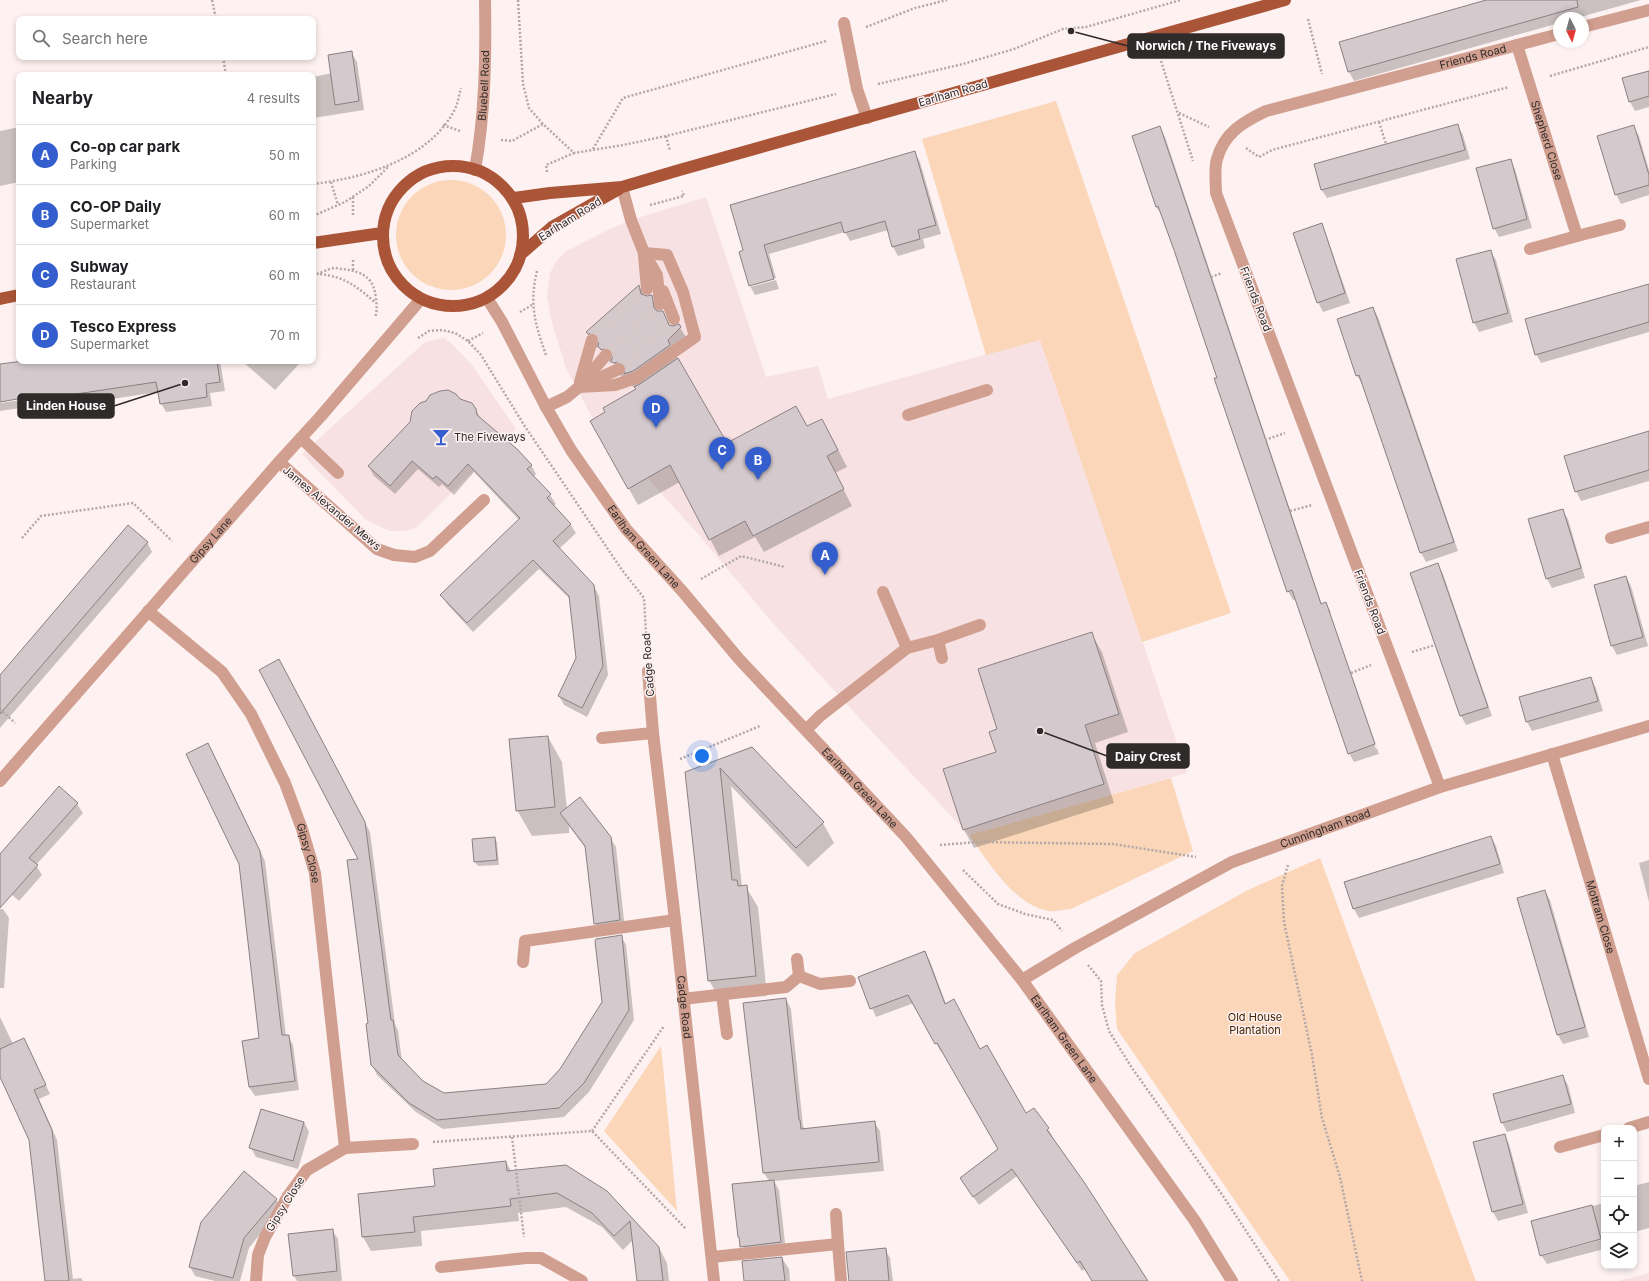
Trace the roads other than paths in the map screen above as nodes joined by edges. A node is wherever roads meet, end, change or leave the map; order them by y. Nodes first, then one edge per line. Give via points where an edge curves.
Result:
1 (485, 0) edge
2 (1285, 0) edge
3 (1649, 10) edge
4 (844, 23) dead end
5 (1589, 25) edge
6 (1553, 36) edge
7 (1517, 45) junction
8 (868, 118) junction
9 (475, 170) junction
10 (622, 187) junction
11 (514, 198) junction
12 (1620, 225) dead end
13 (382, 233) junction
14 (1577, 236) junction
15 (316, 243) edge
16 (1530, 249) dead end
17 (644, 253) junction
18 (520, 255) junction
19 (657, 275) junction
20 (647, 289) dead end
21 (16, 296) edge
22 (487, 298) junction
23 (0, 299) edge
24 (421, 300) junction
25 (660, 304) dead end
26 (674, 319) dead end
27 (592, 340) tunnel mouth
28 (606, 355) tunnel mouth
29 (619, 369) tunnel mouth
30 (579, 387) junction
31 (987, 390) dead end
32 (546, 407) junction
33 (908, 415) dead end
34 (301, 438) junction
35 (278, 462) junction
36 (338, 473) dead end
37 (484, 500) dead end
38 (1649, 527) edge
39 (1611, 538) dead end
40 (883, 592) dead end
41 (148, 612) junction
42 (980, 625) dead end
43 (938, 640) junction
44 (907, 648) junction
45 (942, 658) dead end
46 (648, 671) road end
47 (1649, 726) edge
48 (806, 730) junction
49 (653, 733) junction
50 (602, 738) dead end
51 (1552, 754) junction
52 (0, 781) edge
53 (1440, 787) junction
54 (675, 920) junction
55 (797, 959) dead end
56 (522, 962) dead end
57 (799, 976) junction
58 (1022, 980) junction
59 (850, 981) dead end
60 (722, 995) junction
61 (683, 999) junction
62 (727, 1034) dead end
63 (1649, 1079) edge
64 (1649, 1122) edge
65 (1637, 1126) edge
66 (1601, 1136) edge
67 (413, 1144) road end
68 (344, 1148) junction
69 (1560, 1148) dead end
70 (836, 1214) dead end
71 (838, 1244) junction
72 (712, 1256) junction
73 (441, 1267) dead end
74 (842, 1280) dead end
75 (256, 1281) edge
76 (582, 1281) edge
77 (714, 1281) edge
78 (1232, 1281) edge

1 - 9 street, Bluebell Road via 484,110
2 - 8 main road, Earlham Road
3 - 5 street
4 - 8 street via 857,89
6 - 7 street, Friends Road
7 - 14 street, Shepherd Close
7 - 53 street, Friends Road via 1266,111 1245,121 1228,136 1216,160 1216,193
8 - 10 main road, Earlham Road
9 - 11 main road via 493,179
9 - 13 main road via 446,167 417,176 394,197
10 - 11 main road, Earlham Road
10 - 17 street
10 - 18 main road, Earlham Road via 552,227
11 - 18 main road via 521,223
12 - 14 street
13 - 15 main road
13 - 24 main road via 386,260 396,278
14 - 16 street
17 - 19 street
17 - 20 street
17 - 30 street via 667,255 684,292 695,337 636,378 614,385
18 - 22 main road via 508,278
19 - 25 street
19 - 26 street
21 - 23 main road
22 - 24 main road via 465,305 443,306
22 - 32 street, Earlham Green Lane
24 - 34 street, Gipsy Lane
27 - 30 street
28 - 30 street
29 - 30 street
30 - 32 street via 567,397
31 - 33 street
32 - 48 street, Earlham Green Lane via 571,450 626,529 739,659
34 - 35 street, Gipsy Lane
34 - 36 street
35 - 37 street, James Alexander Mews via 377,550 394,555 415,557 430,551
35 - 41 street, Gipsy Lane
38 - 39 street
40 - 44 street
41 - 52 street, Gipsy Lane
41 - 68 street, Gipsy Close via 222,672 251,714 285,783 302,829 315,873
42 - 43 street
43 - 44 street
43 - 45 street
44 - 48 street via 820,716
46 - 49 street, Cadge Road
47 - 51 street, Cunningham Road
48 - 58 street, Earlham Green Lane via 906,837
49 - 50 street
49 - 54 street, Cadge Road
51 - 53 street, Cunningham Road
51 - 63 street, Mottram Close
53 - 58 street, Cunningham Road via 1232,862
54 - 56 street via 525,941
54 - 61 street, Cadge Road
55 - 57 street
57 - 59 street via 820,984
57 - 60 street via 786,987
58 - 78 street, Earlham Green Lane via 1194,1221
60 - 61 street
60 - 62 street
61 - 72 street, Cadge Road
64 - 65 street
66 - 69 street
67 - 68 street, Gipsy Close
68 - 75 street, Gipsy Close via 307,1170 288,1196 258,1255
70 - 71 street
71 - 72 street
71 - 74 street
72 - 77 street, Cadge Road
73 - 76 street via 542,1258

